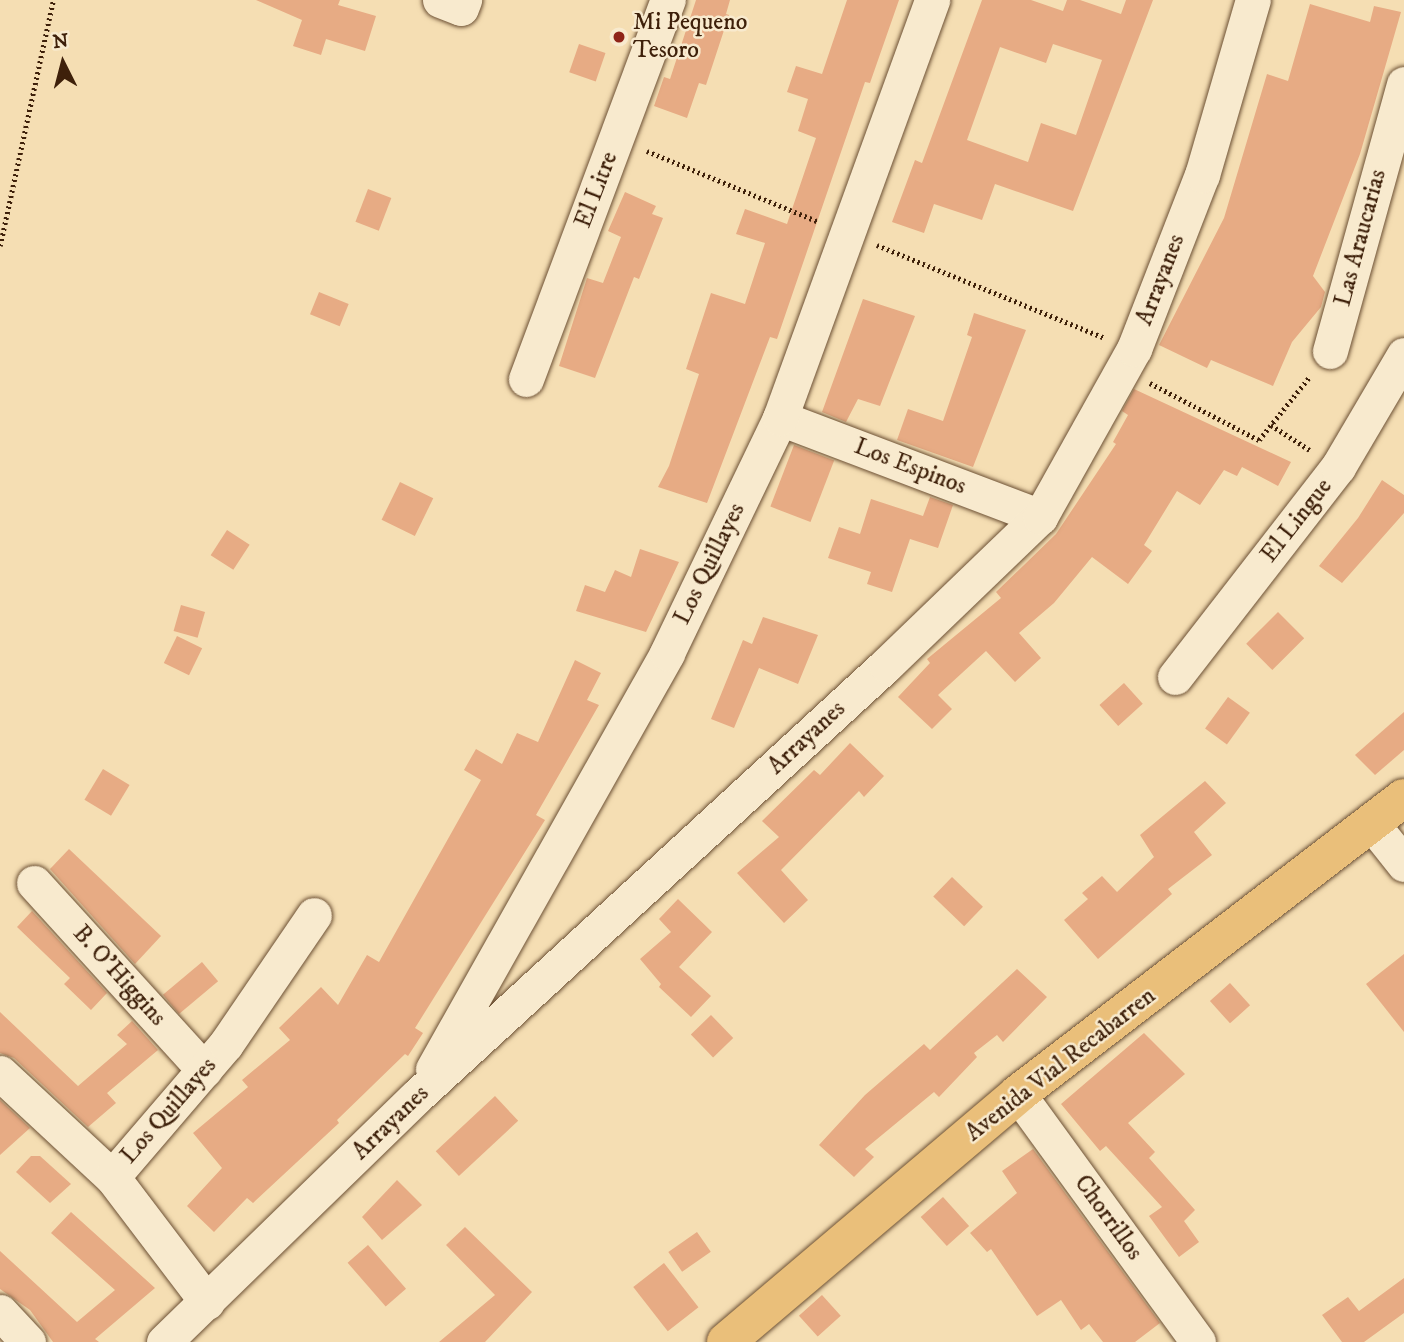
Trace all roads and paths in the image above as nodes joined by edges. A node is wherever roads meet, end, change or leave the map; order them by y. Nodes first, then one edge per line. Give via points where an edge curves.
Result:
1 (53, 0) edge
2 (668, 0) edge
3 (932, 0) edge
4 (1253, 0) edge
5 (1404, 84) edge
6 (0, 246) edge
7 (1330, 351) joint
8 (1404, 355) edge
9 (1124, 369) junction
10 (526, 379) dead end
11 (780, 418) junction
12 (1271, 425) junction
13 (1338, 467) junction
14 (1040, 517) junction
15 (1175, 677) dead end
16 (1404, 798) edge
17 (1373, 825) junction
18 (1404, 864) edge
19 (34, 883) dead end
20 (314, 915) dead end
21 (204, 1070) junction
22 (0, 1073) edge
23 (1018, 1094) junction
24 (417, 1096) junction
25 (111, 1177) junction
26 (207, 1302) junction
27 (0, 1312) edge
28 (28, 1342) edge
29 (164, 1342) edge
30 (726, 1342) edge
31 (1198, 1342) edge

1 - 6 path
2 - 10 street, El Litre
3 - 11 street, Los Quillayes
4 - 9 street, Arrayanes via 1202,175
5 - 7 street, Las Araucarias
7 - 12 path
8 - 13 street, El Lingue
9 - 12 path via 1259,440
9 - 14 street, Arrayanes
11 - 14 street, Los Espinos
11 - 24 street, Los Quillayes via 667,653
12 - 13 path
13 - 15 street, El Lingue
14 - 24 street, Arrayanes via 866,684
16 - 17 main road, Avenida Vial Recabarren
17 - 18 street
17 - 23 main road, Avenida Vial Recabarren
19 - 21 street, B. O'Higgins
20 - 21 street, Los Quillayes
21 - 25 street, Los Quillayes
22 - 25 street
23 - 30 main road, Avenida Vial Recabarren
23 - 31 street, Chorrillos
24 - 26 street, Arrayanes
25 - 26 street, Los Quillayes
26 - 29 street, Arrayanes
27 - 28 street

